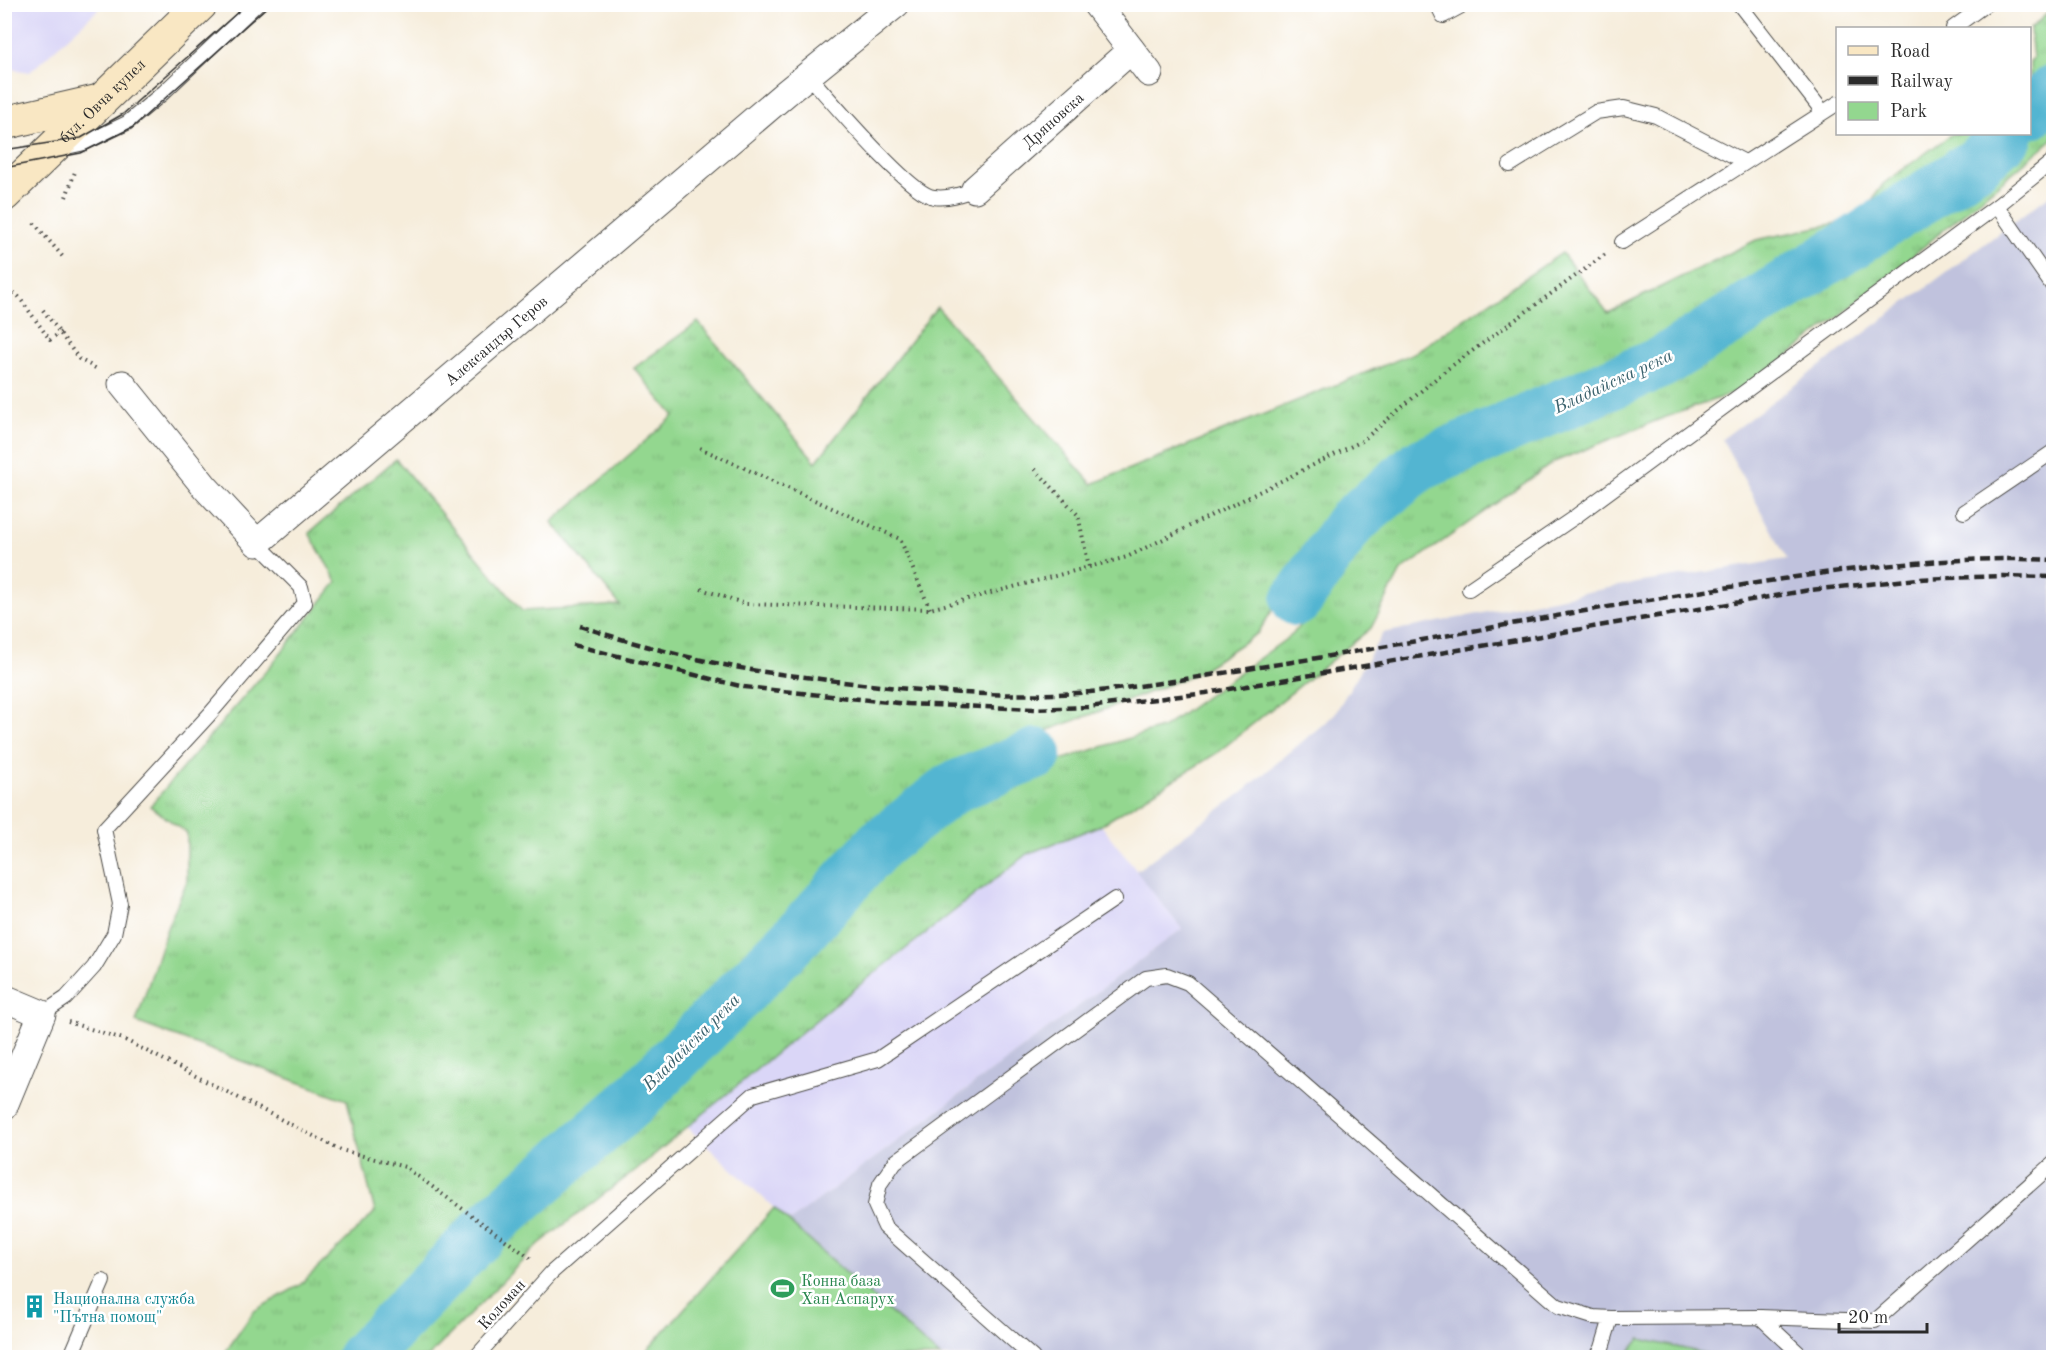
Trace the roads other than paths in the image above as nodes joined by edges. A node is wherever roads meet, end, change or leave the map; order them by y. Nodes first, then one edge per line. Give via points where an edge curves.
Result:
1 (201, 4) edge
2 (257, 4) edge
3 (896, 4) edge
4 (1096, 4) edge
5 (1437, 4) edge
6 (1465, 4) edge
7 (1739, 4) edge
8 (1986, 4) edge
9 (1954, 27) edge
10 (1131, 50) junction
11 (1149, 73) dead end
12 (808, 75) junction
13 (99, 101) junction
14 (1836, 104) edge
15 (1823, 112) junction
16 (4, 123) edge
17 (51, 150) junction
18 (2054, 160) edge
19 (1745, 162) junction
20 (1510, 165) dead end
21 (975, 189) joint
22 (4, 195) edge
23 (1997, 206) junction
24 (1622, 242) road end
25 (2054, 288) edge
26 (122, 384) dead end
27 (2054, 451) edge
28 (1964, 512) dead end
29 (257, 543) junction
30 (1469, 589) dead end
31 (1115, 899) dead end
32 (4, 998) edge
33 (42, 1014) junction
34 (4, 1106) edge
35 (2054, 1163) edge
36 (103, 1281) dead end
37 (1760, 1317) junction
38 (1611, 1318) junction
39 (70, 1358) edge
40 (475, 1358) edge
41 (1033, 1358) edge
42 (1596, 1358) edge
43 (1804, 1358) edge

1 - 13 main road, бул. Овча купел
2 - 17 lane via 127,123 85,143
3 - 12 street, Александър Геров
4 - 10 street
5 - 6 lane via 1443,16
7 - 15 lane
8 - 9 lane
10 - 11 street
10 - 21 street, Дряновска
12 - 21 lane via 861,136 914,187 932,198
12 - 29 street, Александър Геров
13 - 16 main road
13 - 17 main road, бул. Овча купел
14 - 15 lane
15 - 19 lane
17 - 22 main road, бул. Овча купел
18 - 23 lane
19 - 20 lane via 1656,116 1624,108 1596,112
19 - 24 lane
23 - 25 lane
23 - 30 lane via 1572,519
26 - 29 street via 205,487
27 - 28 lane
29 - 33 lane via 301,587 304,603 209,715 104,829 120,904 114,934 94,967 66,998
31 - 40 lane, Коломан via 878,1059 753,1095 551,1273
32 - 33 street
33 - 34 street
35 - 37 lane via 1875,1321
36 - 39 lane
37 - 38 lane
37 - 43 lane
38 - 41 lane via 1558,1306 1188,983 1167,975 1146,978 895,1162 880,1184 875,1205 885,1227
38 - 42 lane

